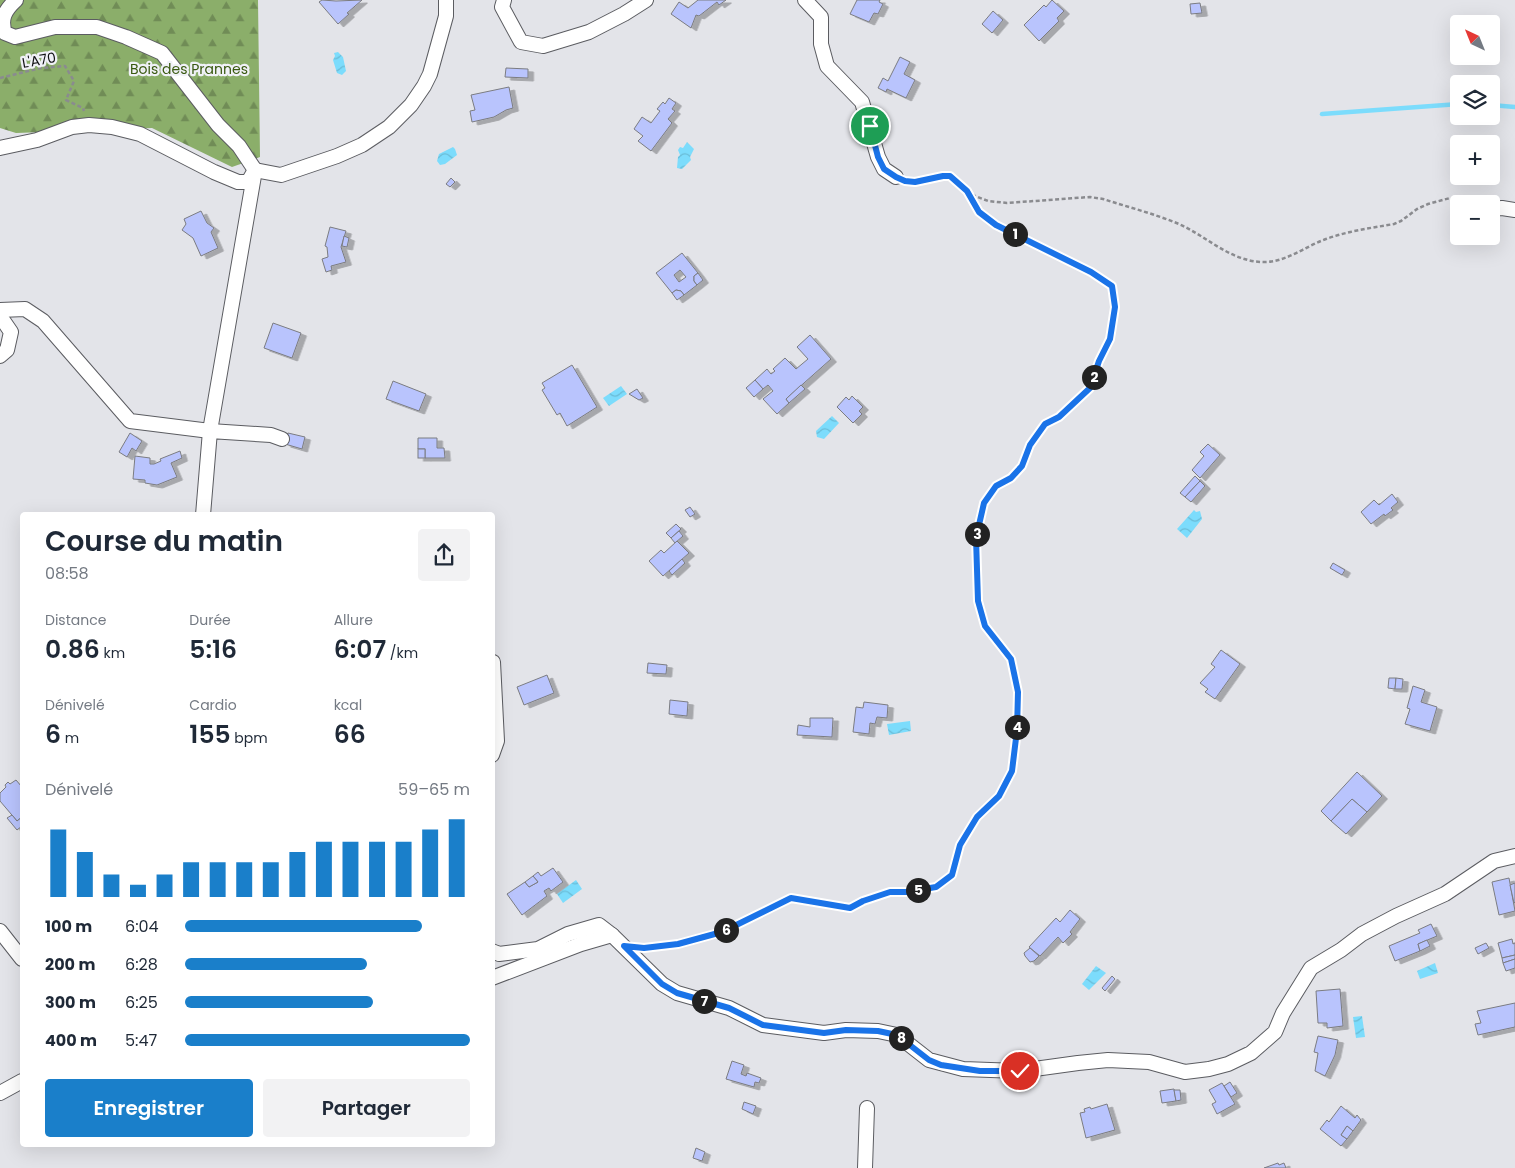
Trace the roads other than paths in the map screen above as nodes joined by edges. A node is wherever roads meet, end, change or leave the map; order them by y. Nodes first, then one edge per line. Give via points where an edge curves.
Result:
1 (16, 0) edge
2 (446, 0) edge
3 (504, 0) edge
4 (646, 0) edge
5 (805, 0) edge
6 (0, 148) edge
7 (255, 170) junction
8 (896, 177) road end
9 (1500, 208) edge
10 (1515, 210) edge
11 (0, 310) edge
12 (0, 316) edge
13 (0, 356) edge
14 (210, 431) junction
15 (282, 439) dead end
16 (203, 512) edge
17 (495, 702) edge
18 (495, 747) edge
19 (1515, 856) edge
20 (0, 931) edge
21 (612, 935) junction
22 (495, 952) edge
23 (20, 956) edge
24 (495, 977) edge
25 (20, 1082) edge
26 (0, 1093) edge
27 (867, 1108) dead end
28 (865, 1168) edge

1 - 7 street via 3,15 1,24 5,33 15,37 56,27 97,28 162,53
2 - 7 street via 446,16 430,74 411,105 389,127 337,156 281,176
3 - 4 street via 502,7 521,42 543,46 589,32
5 - 8 street via 821,18 827,66 862,102 878,157 884,169
6 - 7 street via 89,125 140,134 238,182 248,182
7 - 14 street
9 - 10 street
11 - 14 street via 25,309 42,321 130,421
12 - 13 street via 11,332 7,350
14 - 15 street via 271,435
14 - 16 street
17 - 18 street
19 - 21 street via 1494,861 1446,894 1396,916 1311,968 1275,1032 1251,1053 1228,1064 1185,1072 1149,1062 1108,1060 1020,1071 980,1071 929,1060 897,1035 846,1030 824,1033 763,1025 729,1008 677,993 662,984
20 - 23 street
21 - 22 street via 599,925 568,934 538,949
21 - 24 street
25 - 26 street
27 - 28 street

